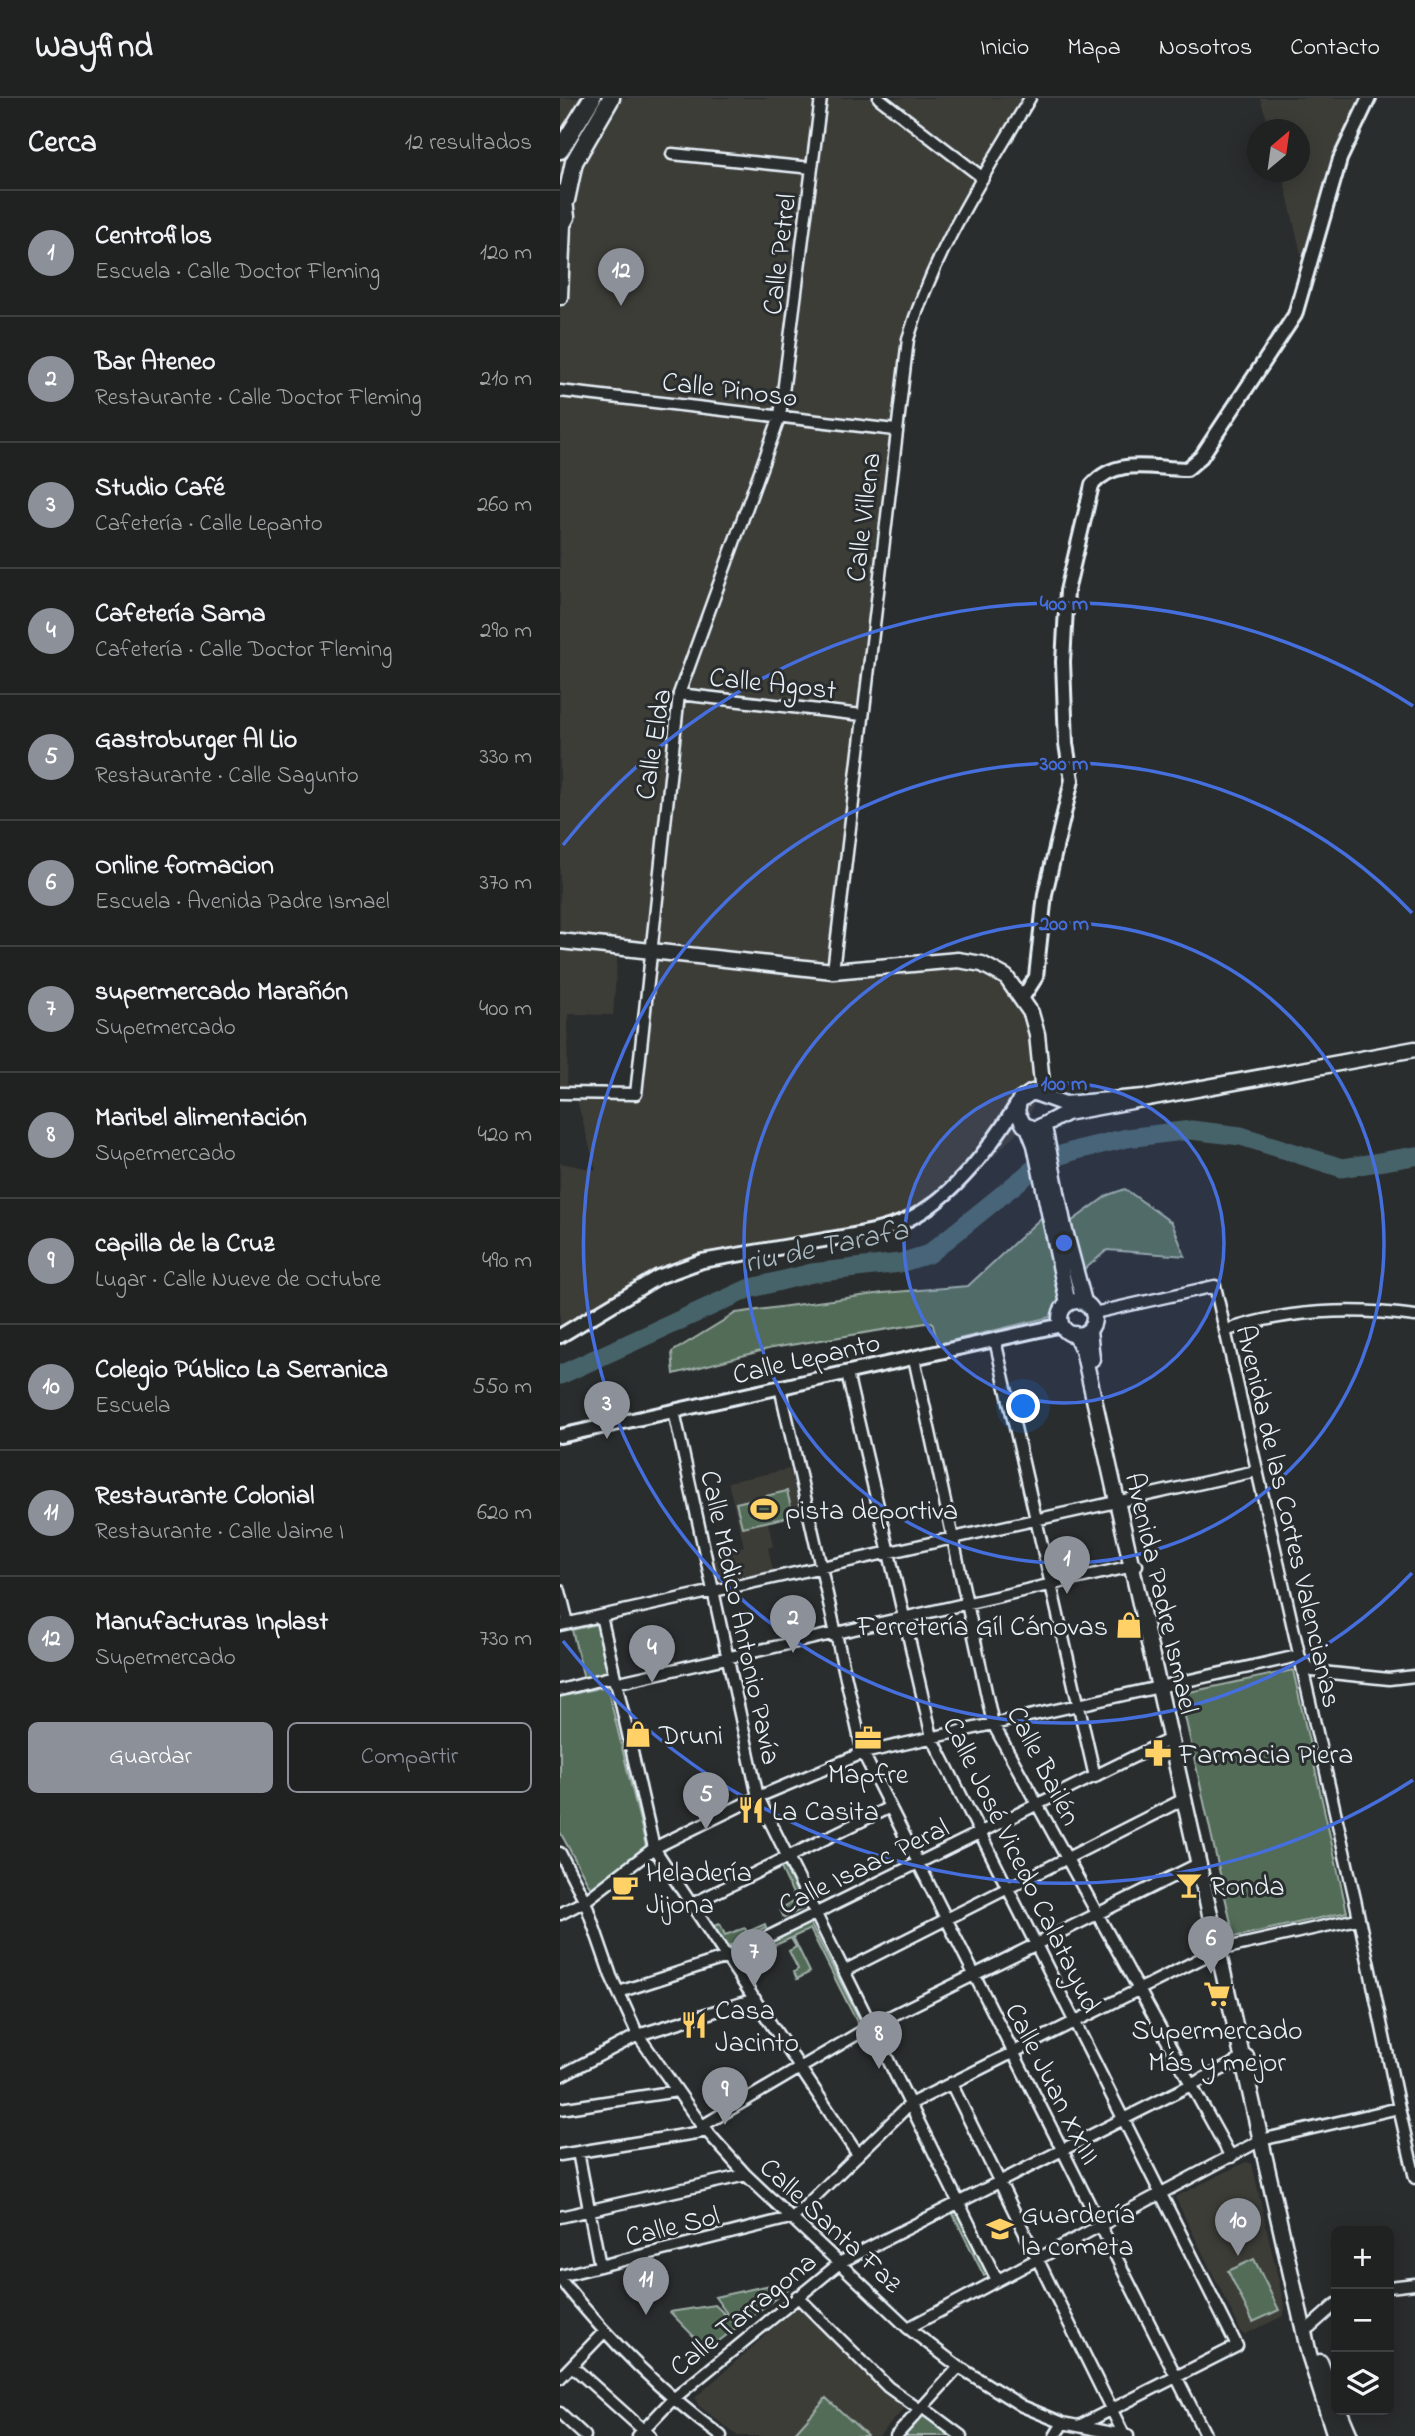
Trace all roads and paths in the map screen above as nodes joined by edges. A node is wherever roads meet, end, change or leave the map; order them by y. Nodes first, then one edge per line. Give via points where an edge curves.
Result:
1 (592, 98) edge
2 (611, 98) edge
3 (821, 98) edge
4 (879, 98) edge
5 (1030, 98) edge
6 (1369, 98) edge
7 (560, 150) edge
8 (672, 153) dead end
9 (812, 168) junction
10 (983, 178) junction
11 (563, 194) edge
12 (561, 226) edge
13 (560, 297) edge
14 (560, 391) edge
15 (780, 416) junction
16 (895, 430) junction
17 (679, 694) junction
18 (862, 715) junction
19 (560, 941) edge
20 (649, 951) junction
21 (833, 971) junction
22 (1023, 997) junction
23 (1415, 1049) edge
24 (560, 1093) edge
25 (1036, 1097) junction
26 (1144, 1097) junction
27 (1048, 1122) junction
28 (1025, 1125) junction
29 (1068, 1304) junction
30 (1089, 1307) junction
31 (1415, 1316) edge
32 (1062, 1325) junction
33 (1225, 1331) junction
34 (1082, 1332) junction
35 (560, 1336) edge
36 (995, 1340) junction
37 (560, 1342) edge
38 (914, 1358) junction
39 (846, 1373) junction
40 (780, 1387) junction
41 (674, 1411) junction
42 (560, 1436) edge
43 (1256, 1471) junction
44 (1120, 1501) junction
45 (1036, 1520) junction
46 (953, 1538) junction
47 (888, 1552) junction
48 (1135, 1565) junction
49 (821, 1567) junction
50 (1050, 1584) junction
51 (560, 1591) edge
52 (713, 1591) junction
53 (967, 1603) junction
54 (601, 1616) junction
55 (904, 1619) junction
56 (564, 1624) edge
57 (836, 1634) junction
58 (1298, 1656) junction
59 (728, 1659) junction
60 (1415, 1676) edge
61 (614, 1679) junction
62 (1162, 1686) junction
63 (560, 1690) edge
64 (1078, 1705) junction
65 (993, 1724) junction
66 (932, 1737) junction
67 (1170, 1739) junction
68 (863, 1753) junction
69 (1095, 1777) junction
70 (758, 1797) junction
71 (1184, 1799) junction
72 (1038, 1805) junction
73 (890, 1807) junction
74 (980, 1833) junction
75 (654, 1848) junction
76 (560, 1853) edge
77 (787, 1856) junction
78 (1067, 1858) junction
79 (918, 1863) junction
80 (1198, 1864) junction
81 (1007, 1888) junction
82 (585, 1901) junction
83 (692, 1904) junction
84 (560, 1914) edge
85 (816, 1914) junction
86 (1098, 1914) junction
87 (946, 1919) junction
88 (1357, 1919) junction
89 (1036, 1945) junction
90 (1221, 1950) junction
91 (727, 1957) junction
92 (844, 1971) junction
93 (974, 1975) junction
94 (1139, 1990) junction
95 (620, 1993) junction
96 (755, 2000) junction
97 (1074, 2022) junction
98 (872, 2026) junction
99 (638, 2035) junction
100 (1013, 2053) junction
101 (1246, 2057) junction
102 (801, 2068) junction
103 (560, 2076) edge
104 (951, 2083) junction
105 (1191, 2085) junction
106 (677, 2091) junction
107 (910, 2104) junction
108 (1399, 2108) junction
109 (560, 2109) edge
110 (1124, 2120) junction
111 (705, 2129) junction
112 (1264, 2140) junction
113 (1062, 2150) junction
114 (578, 2152) junction
115 (560, 2155) edge
116 (858, 2155) junction
117 (1231, 2157) junction
118 (746, 2175) junction
119 (1415, 2178) edge
120 (999, 2182) junction
121 (1161, 2194) junction
122 (959, 2202) junction
123 (589, 2211) junction
124 (560, 2217) edge
125 (794, 2217) junction
126 (1100, 2226) junction
127 (1038, 2259) junction
128 (841, 2262) junction
129 (600, 2266) junction
130 (560, 2277) edge
131 (998, 2280) junction
132 (1415, 2284) edge
133 (1394, 2286) edge
134 (797, 2296) junction
135 (1331, 2308) edge
136 (1310, 2327) junction
137 (908, 2328) junction
138 (603, 2333) junction
139 (572, 2365) junction
140 (959, 2367) junction
141 (1176, 2377) junction
142 (560, 2378) edge
143 (1331, 2390) edge
144 (672, 2400) junction
145 (921, 2409) junction
146 (1112, 2410) junction
147 (560, 2413) edge
148 (1341, 2415) edge
149 (1063, 2423) junction
150 (1079, 2426) junction
151 (644, 2434) edge
152 (1205, 2435) edge
153 (585, 2436) edge
154 (721, 2436) edge
155 (896, 2436) edge
156 (961, 2436) edge
157 (1055, 2436) edge
158 (1126, 2436) edge
159 (1335, 2436) edge
160 (1350, 2436) edge

1 - 7 highway
2 - 11 highway via 574,162
3 - 9 street, Calle Petrel
4 - 10 street
5 - 10 street, Calle Villena
6 - 22 street via 1340,159 1295,315 1201,457 1187,469 1115,468 1092,485 1067,591 1063,662 1072,780 1045,894 1036,978
8 - 9 street
9 - 15 street, Calle Petrel
10 - 16 street, Calle Villena via 944,244 919,301 908,339
11 - 12 highway
12 - 13 main road
14 - 15 street, Calle Pinoso
15 - 16 street, Calle Pinoso
15 - 17 street, Calle Elda
16 - 18 street, Calle Villena
17 - 18 street, Calle Agost
17 - 20 street, Calle Elda
18 - 21 street, Calle Villena
19 - 20 main road
20 - 21 main road
20 - 24 street, Calle Elda via 636,1094
21 - 22 main road via 958,960 982,964 1006,977
22 - 25 main road via 1039,1048
23 - 26 main road
25 - 26 main road via 1065,1104
25 - 27 main road
25 - 28 main road via 1017,1112
25 - 35 street via 966,1172 906,1220 678,1268
26 - 27 main road
27 - 28 main road
27 - 30 main road via 1076,1277
28 - 29 main road via 1035,1145
28 - 37 street via 1007,1133 946,1199 907,1226 679,1274
29 - 30 main road
29 - 32 main road via 1061,1313
30 - 33 street, Avenida de las Cortes Valencianas via 1215,1286
30 - 34 main road
31 - 33 street via 1381,1311 1319,1313 1257,1320
32 - 34 main road
32 - 36 street, Calle Lepanto
33 - 43 street, Avenida de las Cortes Valencianas
34 - 44 main road, Avenida Padre Ismael
36 - 38 street, Calle Lepanto
36 - 45 street
38 - 39 street, Calle Lepanto
38 - 46 street, Calle Bailén
39 - 40 street, Calle Lepanto
39 - 47 street, Calle José Vicedo Calatayud
40 - 41 street, Calle Lepanto
40 - 49 street, Calle Juan XXIII
41 - 42 street, Calle Lepanto
41 - 52 street, Calle Médico Antonio Pavía
43 - 44 street
43 - 58 street, Avenida de las Cortes Valencianas
44 - 45 street
44 - 48 main road, Avenida Padre Ismael
45 - 46 street
45 - 50 street
46 - 47 street
46 - 53 street, Calle Bailén
47 - 49 street
47 - 55 street, Calle José Vicedo Calatayud
48 - 50 street
48 - 62 main road, Avenida Padre Ismael
49 - 52 street
49 - 57 street, Calle Juan XXIII
50 - 53 street
50 - 64 street
51 - 56 street
52 - 54 street
52 - 59 street, Calle Médico Antonio Pavía
53 - 55 street
53 - 65 street, Calle Bailén
54 - 56 street
54 - 61 street
55 - 57 street
55 - 66 street, Calle José Vicedo Calatayud
57 - 59 street
57 - 68 street, Calle Juan XXIII
58 - 60 street via 1311,1671 1389,1679
58 - 62 street
58 - 88 street, Avenida de las Cortes Valencianas
59 - 61 street
59 - 70 street, Calle Médico Antonio Pavía
61 - 63 street
61 - 75 street
62 - 64 street
62 - 67 main road, Avenida Padre Ismael
62 - 90 main road, Avenida Padre Ismael
64 - 65 street
64 - 69 street
65 - 66 street
65 - 72 street, Calle Bailén
66 - 68 street
66 - 74 street, Calle José Vicedo Calatayud
67 - 69 street, Calle Isaac Peral
67 - 71 main road, Avenida Padre Ismael
68 - 70 street
68 - 73 street, Calle Juan XXIII
69 - 72 street, Calle Isaac Peral
70 - 75 street
70 - 77 street, Calle Médico Antonio Pavía
71 - 78 street
71 - 80 main road, Avenida Padre Ismael
72 - 74 street, Calle Isaac Peral
72 - 78 street, Calle Bailén
73 - 77 street
73 - 79 street, Calle Juan XXIII
74 - 79 street, Calle Isaac Peral
74 - 81 street, Calle José Vicedo Calatayud
75 - 82 street
75 - 83 street
76 - 82 street, Calle Santa Faz
77 - 83 street
77 - 85 street, Calle Médico Antonio Pavía
78 - 81 street
78 - 86 street, Calle Bailén
79 - 85 street, Calle Isaac Peral
79 - 87 street, Calle Juan XXIII
80 - 86 street
80 - 90 main road, Avenida Padre Ismael
81 - 87 street
81 - 89 street, Calle José Vicedo Calatayud
82 - 84 street
82 - 95 street, Calle Santa Faz
83 - 91 street
85 - 91 street, Calle Isaac Peral
85 - 92 street, Calle Médico Antonio Pavía
86 - 89 street
86 - 94 street, Calle Bailén
87 - 92 street
87 - 93 street, Calle Juan XXIII
88 - 90 street
88 - 108 street, Avenida de las Cortes Valencianas
89 - 93 street
89 - 97 street, Calle José Vicedo Calatayud
90 - 94 street
90 - 101 main road, Avenida Padre Ismael
91 - 95 street, Calle Isaac Peral
91 - 96 street
92 - 98 street, Calle Médico Antonio Pavía
93 - 98 street
93 - 100 street, Calle Juan XXIII
94 - 97 street
94 - 105 street, Calle Bailén
95 - 99 street, Calle Santa Faz
96 - 99 street
96 - 102 street
97 - 100 street
97 - 110 street, Calle José Vicedo Calatayud
98 - 102 street
98 - 107 street, Calle Médico Antonio Pavía
99 - 103 street
99 - 106 street, Calle Santa Faz
100 - 104 street
100 - 113 street, Calle Juan XXIII
101 - 105 street, Calle Tarragona
101 - 112 main road, Avenida Padre Ismael
102 - 111 street
102 - 116 street
104 - 107 street
104 - 120 street
105 - 110 street, Calle Tarragona
105 - 117 street, Calle Bailén
106 - 109 street
106 - 111 street, Calle Santa Faz
107 - 116 street
107 - 122 street, Calle Médico Antonio Pavía
108 - 112 street
108 - 119 street, Avenida de las Cortes Valencianas
110 - 113 street, Calle Tarragona
110 - 121 street, Calle José Vicedo Calatayud
111 - 114 street
111 - 118 street, Calle Santa Faz
112 - 117 street
112 - 136 main road, Avenida Padre Ismael
112 - 159 main road, Avenida Padre Ismael via 1309,2354
113 - 120 street, Calle Tarragona
113 - 126 street, Calle Juan XXIII
114 - 115 street
114 - 123 street
116 - 125 street
117 - 121 street
118 - 123 street
118 - 125 street, Calle Santa Faz
120 - 122 street, Calle Tarragona
120 - 127 street
121 - 126 street
121 - 141 street, Calle José Vicedo Calatayud via 1237,2346
122 - 128 street, Calle Tarragona
122 - 131 street, Calle Médico Antonio Pavía
123 - 124 street
123 - 129 street
125 - 128 street, Calle Santa Faz
125 - 129 street, Calle Sol
126 - 127 street
126 - 141 street, Calle Juan XXIII
127 - 131 street
127 - 146 street
128 - 134 street, Calle Tarragona
128 - 137 street, Calle Santa Faz
129 - 130 street, Calle Sol
130 - 138 street
131 - 137 street
132 - 133 street
134 - 144 street, Calle Tarragona
134 - 145 street via 888,2387
135 - 136 street
136 - 143 main road, Avenida Padre Ismael
137 - 140 street, Calle Santa Faz
138 - 139 street
138 - 144 street
139 - 142 street
139 - 151 street
140 - 145 street
140 - 149 street, Calle Santa Faz via 1004,2397
141 - 146 street
141 - 152 street, Calle Juan XXIII
144 - 151 street, Calle Tarragona
144 - 154 street
145 - 155 street
145 - 156 street
146 - 150 street
146 - 158 street
147 - 153 street
148 - 160 main road
149 - 150 street, Calle Santa Faz
149 - 157 street
150 - 158 street, Calle Santa Faz

